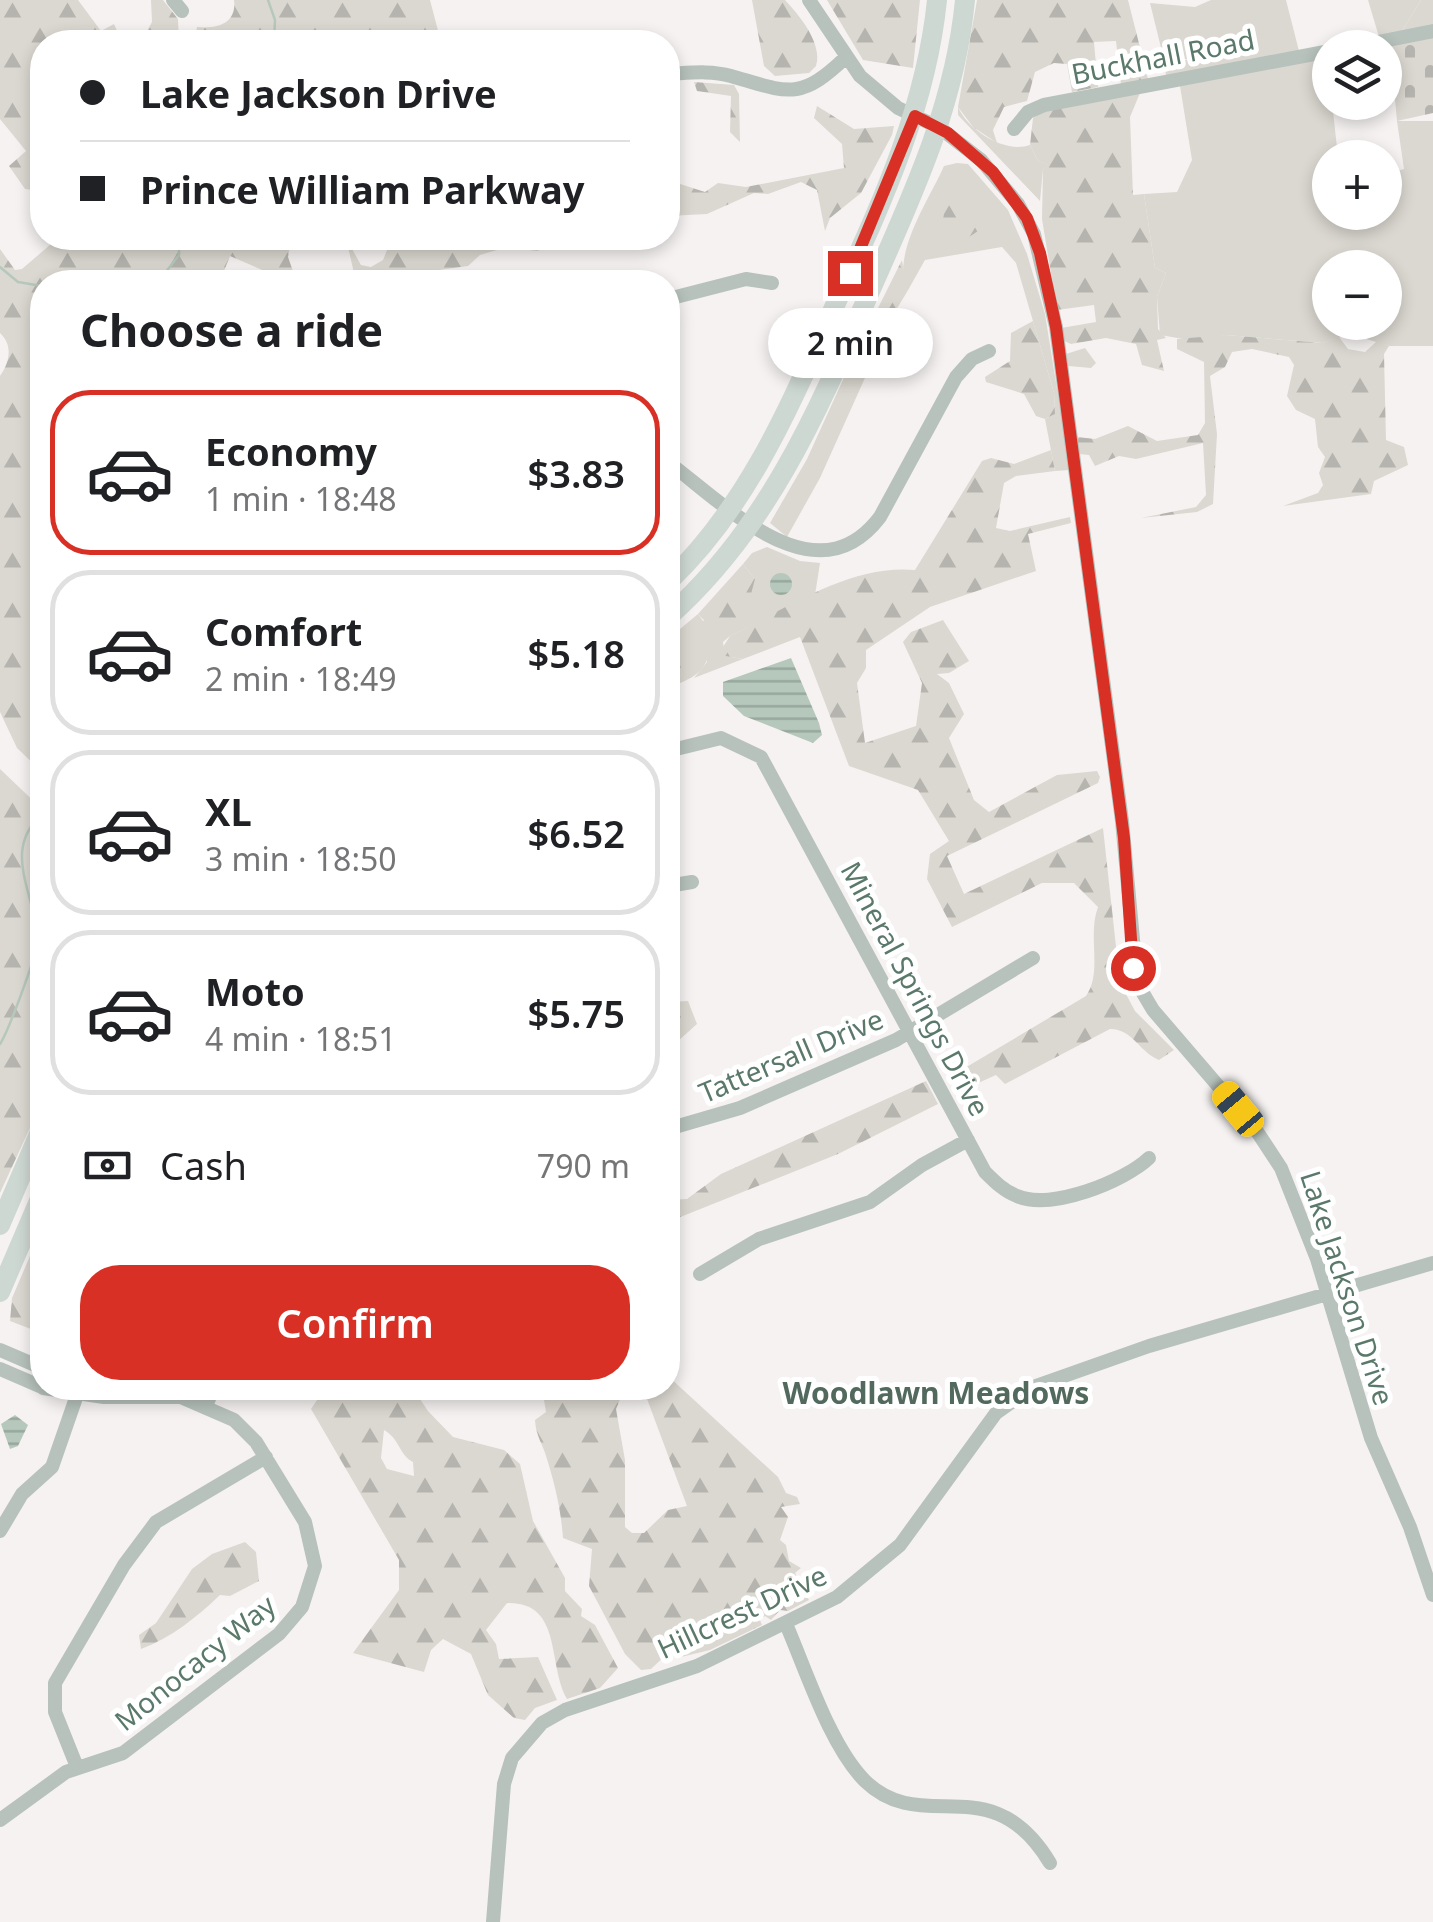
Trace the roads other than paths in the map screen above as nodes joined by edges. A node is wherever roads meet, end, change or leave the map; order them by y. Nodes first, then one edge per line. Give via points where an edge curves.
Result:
1 (809, 0) edge
2 (938, 0) edge
3 (964, 0) edge
4 (1433, 31) edge
5 (1402, 37) edge
6 (1312, 54) edge
7 (845, 58) junction
8 (680, 74) edge
9 (915, 116) junction
10 (940, 128) junction
11 (1014, 130) dead end
12 (772, 283) dead end
13 (680, 296) edge
14 (989, 352) dead end
15 (680, 471) edge
16 (731, 509) junction
17 (752, 525) junction
18 (680, 568) edge
19 (680, 604) edge
20 (680, 748) edge
21 (692, 882) dead end
22 (680, 884) edge
23 (1034, 958) dead end
24 (910, 1032) junction
25 (680, 1125) edge
26 (968, 1140) junction
27 (30, 1155) edge
28 (1149, 1158) dead end
29 (30, 1222) edge
30 (0, 1226) edge
31 (1433, 1263) edge
32 (700, 1274) dead end
33 (0, 1292) edge
34 (1327, 1292) junction
35 (0, 1350) edge
36 (30, 1363) edge
37 (0, 1369) edge
38 (30, 1382) edge
39 (72, 1400) edge
40 (187, 1400) edge
41 (208, 1400) edge
42 (206, 1404) junction
43 (266, 1457) junction
44 (0, 1531) edge
45 (1433, 1596) edge
46 (786, 1624) junction
47 (77, 1767) junction
48 (0, 1820) edge
49 (1050, 1864) dead end
50 (492, 1922) edge

1 - 7 street, Lake Jackson Drive
2 - 9 highway
3 - 10 highway
4 - 5 street
6 - 11 street, Buckhall Road via 1044,105
7 - 8 street via 822,80 791,92 717,73
7 - 9 street, Lake Jackson Drive via 877,92
9 - 10 street, Lake Jackson Drive
9 - 16 highway via 776,435
10 - 17 highway via 818,410
10 - 34 street, Lake Jackson Drive via 981,160 1018,204 1048,284 1124,838 1137,983 1276,1158
12 - 13 street via 746,279
14 - 17 street via 972,358 956,377 880,517 863,536 840,549 814,552 785,546
15 - 16 street
16 - 17 street
16 - 18 highway
17 - 19 highway
20 - 24 street, Mineral Springs Drive via 721,738 762,757
21 - 22 street
23 - 24 street, Tattersall Drive
24 - 25 street, Tattersall Drive via 740,1108
24 - 26 street, Mineral Springs Drive
26 - 28 street, Mineral Springs Drive via 998,1185 1033,1200 1132,1174
26 - 32 street via 870,1202 760,1240
27 - 30 highway
29 - 33 highway
31 - 34 street, Hillcrest Drive
34 - 45 street, Lake Jackson Drive via 1366,1423
34 - 46 street, Hillcrest Drive via 1098,1362 1017,1397 980,1432 884,1561 838,1597
35 - 36 street
37 - 38 street, Monocacy Way
39 - 44 street via 52,1467 22,1494
40 - 42 street, Monocacy Way
41 - 42 street
42 - 43 street, Monocacy Way via 246,1430
43 - 47 street via 156,1522 124,1565 55,1683 54,1712
43 - 47 street, Monocacy Way via 311,1538 314,1578 302,1607 279,1634 123,1752
46 - 49 street via 840,1744 865,1781 905,1803 1000,1812 1034,1840
46 - 50 street, Hillcrest Drive via 697,1666 565,1710 531,1733 512,1758 504,1784
47 - 48 street, Monocacy Way

